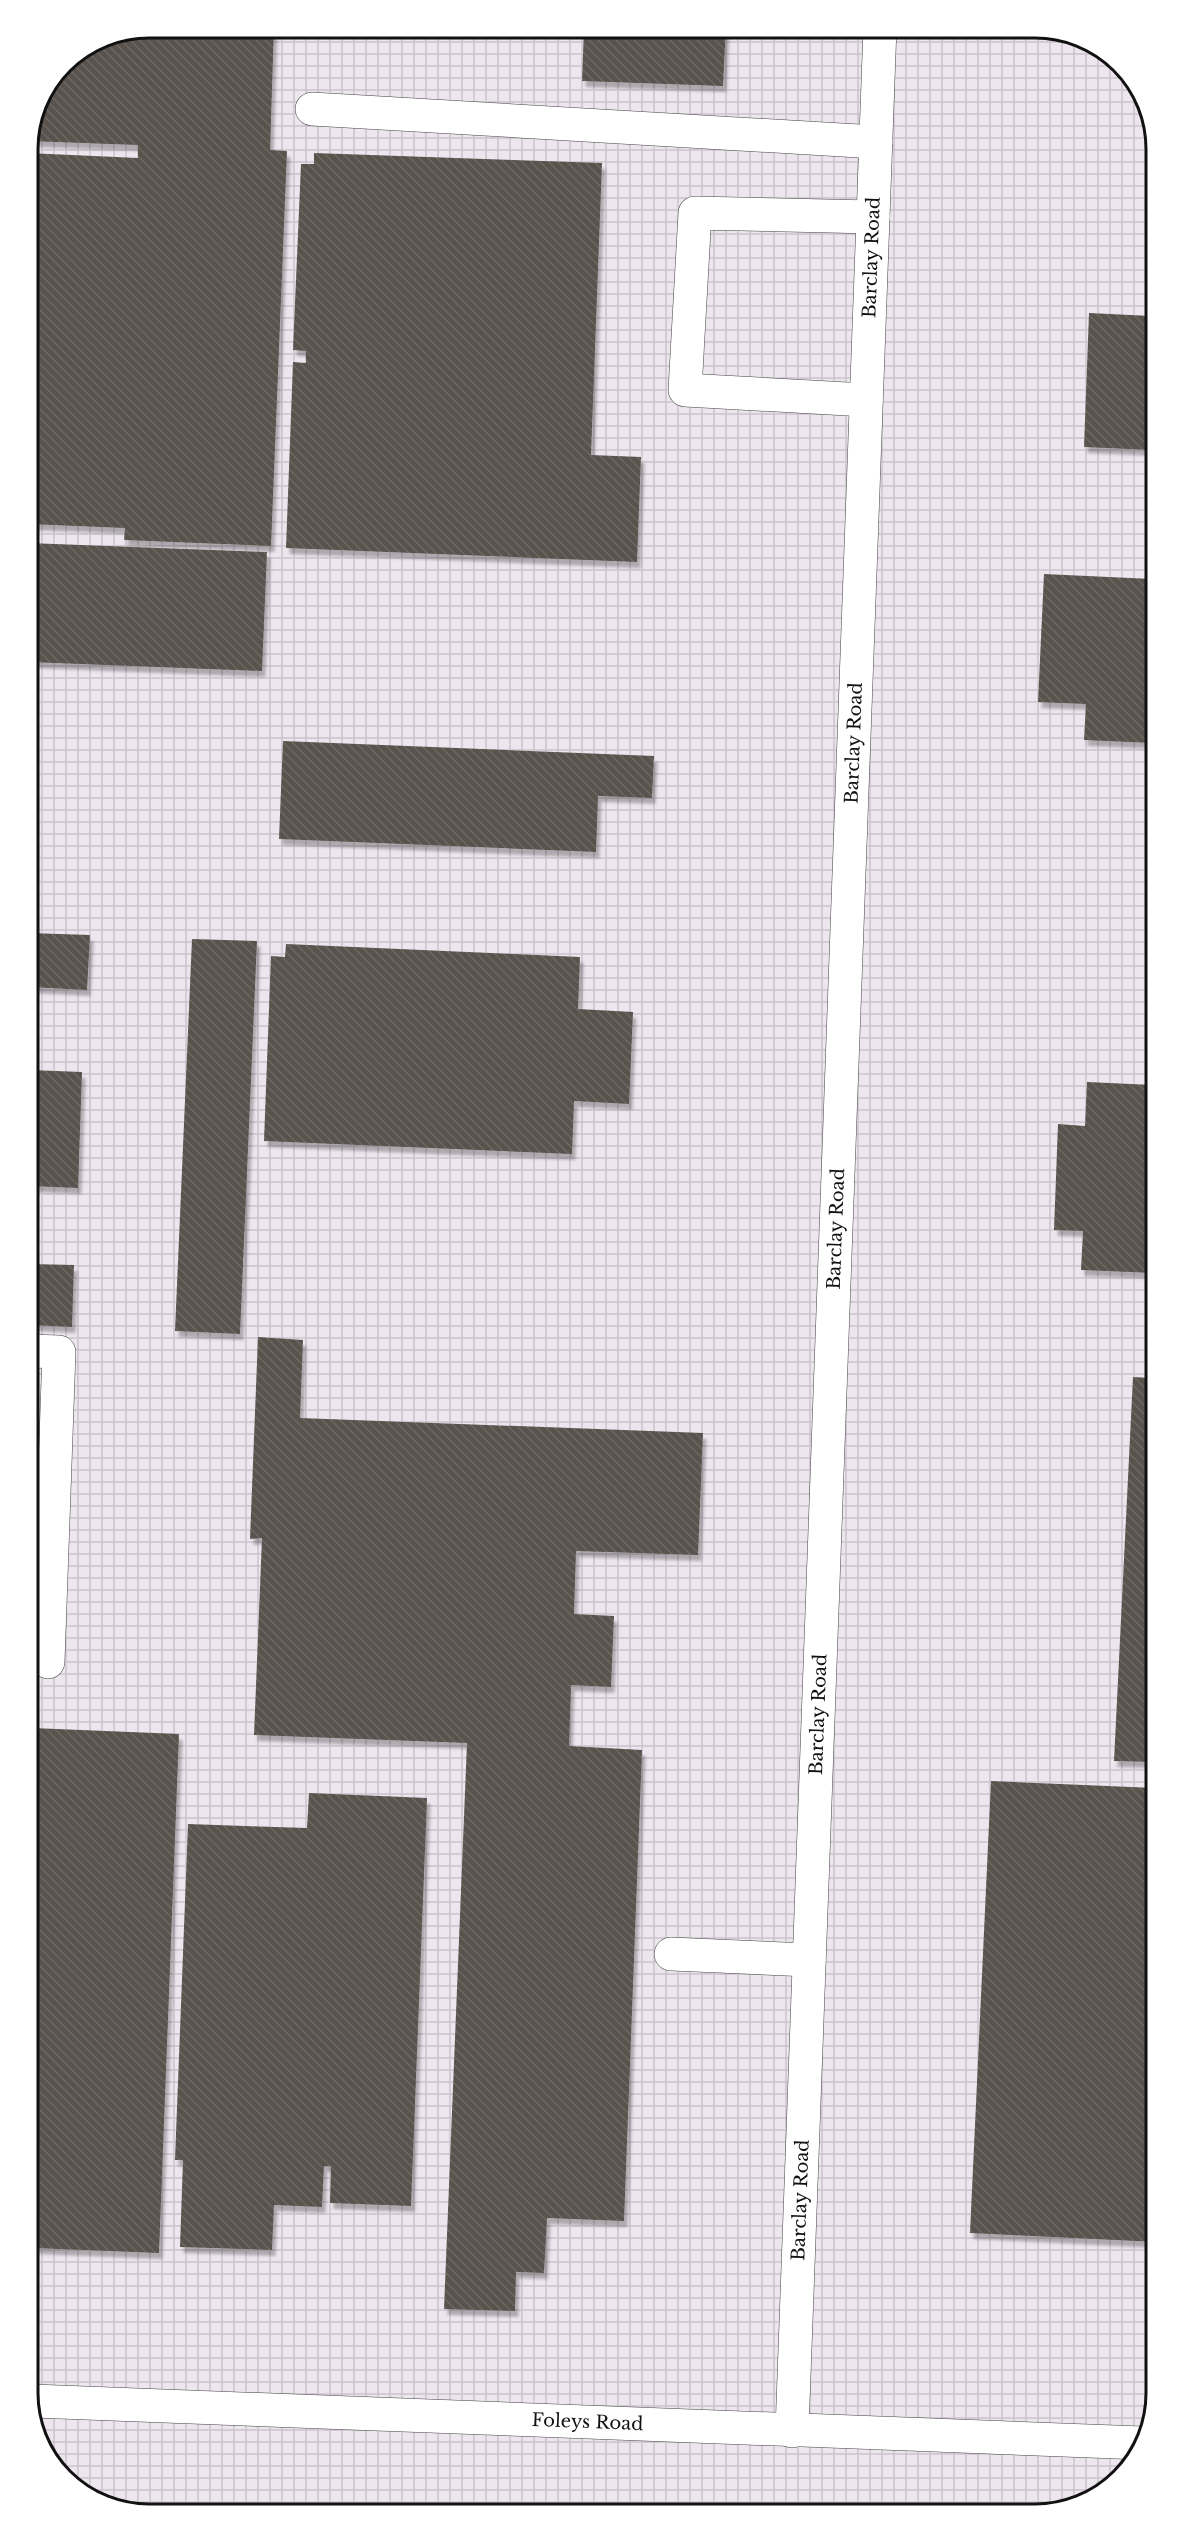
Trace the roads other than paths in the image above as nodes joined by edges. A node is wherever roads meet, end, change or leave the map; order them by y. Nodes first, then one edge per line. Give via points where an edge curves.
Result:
1 (880, 38) edge
2 (312, 109) dead end
3 (876, 142) junction
4 (873, 217) junction
5 (866, 400) junction
6 (38, 1351) edge
7 (48, 1662) dead end
8 (671, 1954) dead end
9 (809, 1960) junction
10 (38, 2401) edge
11 (792, 2431) junction
12 (1135, 2443) edge

1 - 3 street, Barclay Road
2 - 3 street
3 - 4 street, Barclay Road
4 - 5 street, Barclay Road
4 - 5 street via 695,213 685,390
5 - 9 street, Barclay Road
6 - 7 street via 59,1352
8 - 9 street
9 - 11 street, Barclay Road
10 - 11 street, Foleys Road
11 - 12 street, Foleys Road

